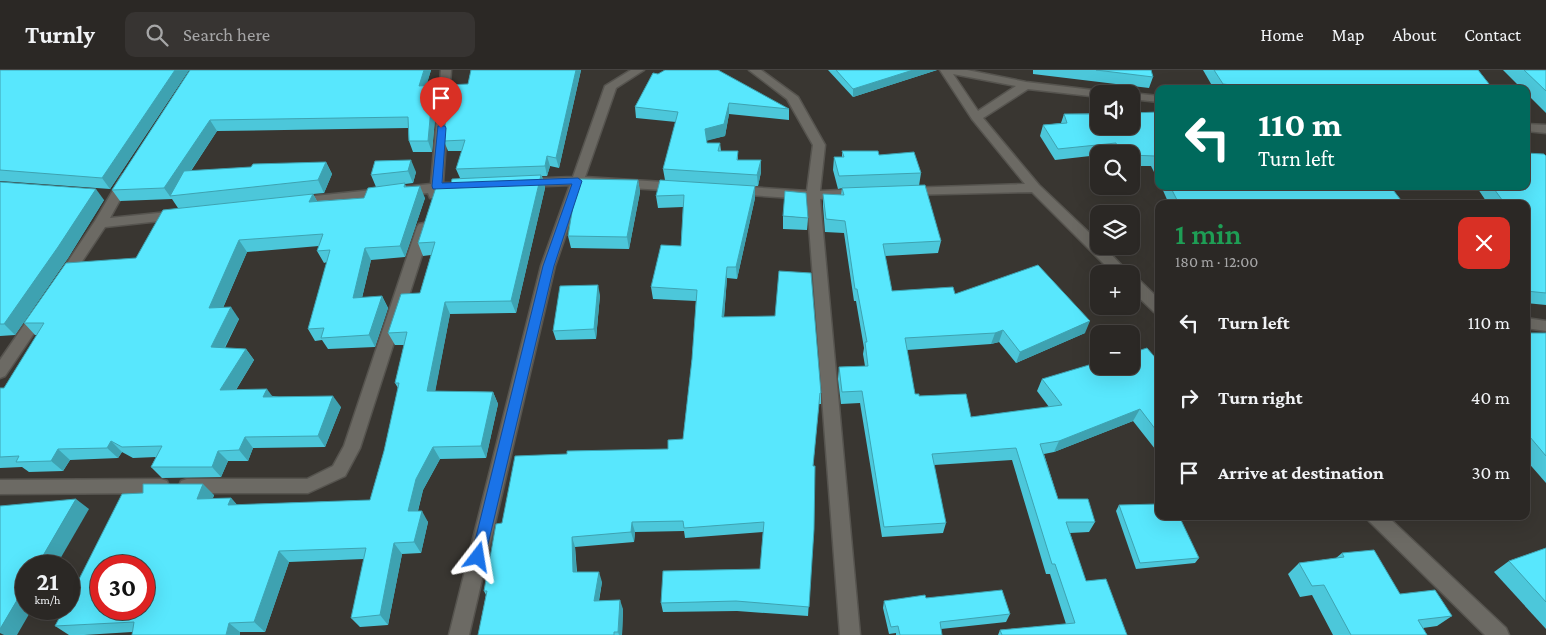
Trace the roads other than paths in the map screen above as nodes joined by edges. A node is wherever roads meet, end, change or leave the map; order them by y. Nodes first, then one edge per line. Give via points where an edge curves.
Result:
1 (446, 70) edge
2 (639, 70) edge
3 (754, 70) edge
4 (945, 70) edge
5 (951, 70) edge
6 (1026, 85) junction
7 (1090, 92) edge
8 (1140, 97) edge
9 (1155, 99) edge
10 (976, 117) junction
11 (1530, 127) edge
12 (1546, 129) edge
13 (131, 170) edge
14 (578, 181) junction
15 (512, 184) edge
16 (465, 185) edge
17 (436, 186) junction
18 (695, 188) edge
19 (1035, 188) junction
20 (715, 189) edge
21 (890, 192) edge
22 (871, 193) edge
23 (813, 195) junction
24 (279, 204) edge
25 (190, 214) edge
26 (102, 223) junction
27 (1114, 265) edge
28 (56, 289) edge
29 (1140, 290) edge
30 (1155, 304) edge
31 (45, 306) edge
32 (1530, 324) edge
33 (1546, 326) edge
34 (0, 372) edge
35 (0, 487) edge
36 (1379, 520) edge
37 (460, 635) edge
38 (850, 635) edge
39 (1499, 635) edge

1 - 17 street
2 - 14 street via 610,86
3 - 23 street via 792,97 819,145
4 - 10 street
5 - 6 street
6 - 7 street
6 - 10 street
8 - 9 street
10 - 19 street
11 - 12 street
13 - 26 street via 110,195
14 - 15 street
14 - 18 street
14 - 37 street via 548,266
16 - 17 street
17 - 24 street
17 - 35 street via 352,448 339,471 308,486
19 - 21 street
19 - 27 street
20 - 23 street
22 - 23 street
23 - 38 street
25 - 26 street
26 - 28 street
29 - 30 street
31 - 34 street
32 - 33 street
36 - 39 street

